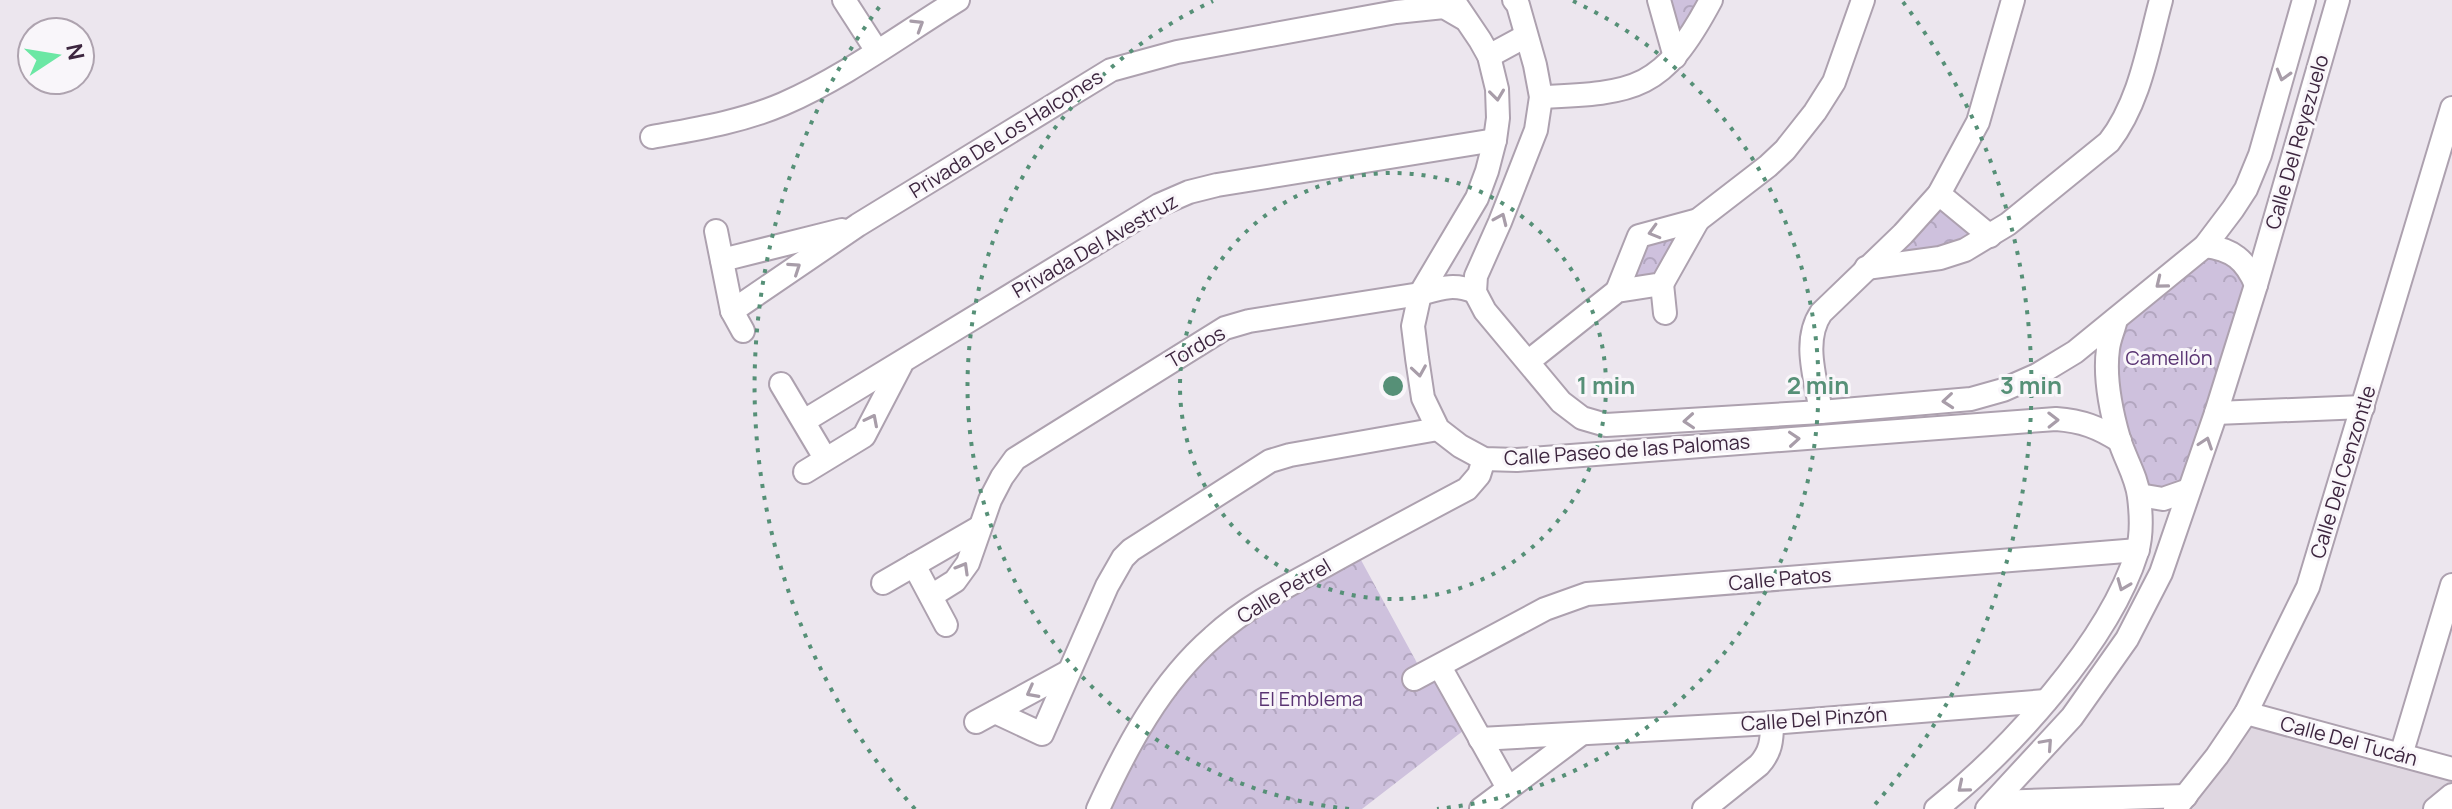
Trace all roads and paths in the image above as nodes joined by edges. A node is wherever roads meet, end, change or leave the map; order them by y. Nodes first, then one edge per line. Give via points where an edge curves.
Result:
1 (844, 0) edge
2 (1453, 0) edge
3 (1659, 0) edge
4 (1711, 0) edge
5 (1863, 0) edge
6 (2013, 0) edge
7 (2161, 0) edge
8 (2304, 0) edge
9 (2338, 0) edge
10 (954, 1) edge
11 (1516, 2) edge
12 (1404, 6) edge
13 (1470, 24) junction
14 (1526, 36) junction
15 (877, 51) junction
16 (1489, 56) junction
17 (1675, 57) junction
18 (1541, 97) junction
19 (2452, 108) edge
20 (652, 137) dead end
21 (1495, 140) junction
22 (1939, 194) junction
23 (1698, 220) junction
24 (858, 225) junction
25 (716, 231) dead end
26 (1990, 236) junction
27 (2205, 246) junction
28 (722, 260) junction
29 (1866, 268) junction
30 (1652, 285) junction
31 (2256, 285) junction
32 (1617, 291) junction
33 (1475, 292) junction
34 (1420, 294) junction
35 (732, 311) junction
36 (1665, 313) dead end
37 (2116, 319) junction
38 (743, 331) dead end
39 (1529, 361) junction
40 (901, 364) junction
41 (781, 384) dead end
42 (2363, 407) junction
43 (1821, 412) junction
44 (2216, 413) junction
45 (804, 421) junction
46 (1438, 429) junction
47 (2120, 441) junction
48 (825, 458) junction
49 (1484, 459) junction
50 (805, 472) dead end
51 (2189, 490) junction
52 (2139, 495) junction
53 (980, 527) junction
54 (2138, 550) junction
55 (914, 565) junction
56 (883, 583) dead end
57 (2452, 585) edge
58 (931, 596) junction
59 (946, 625) dead end
60 (1440, 667) junction
61 (1068, 672) junction
62 (1414, 679) dead end
63 (2046, 701) junction
64 (2246, 713) junction
65 (1772, 723) junction
66 (1581, 734) junction
67 (1480, 739) junction
68 (2401, 755) junction
69 (2452, 769) edge
70 (1508, 788) junction
71 (2452, 795) edge
72 (2181, 803) edge
73 (1991, 806) edge
74 (1098, 809) edge
75 (1481, 809) edge
76 (1704, 809) edge
77 (1936, 809) edge
78 (2435, 809) edge

1 - 15 street
2 - 13 street
3 - 17 street
4 - 17 street
5 - 23 street via 1834,82 1801,132 1768,166
6 - 22 street via 1978,122
7 - 26 street via 2131,108 2121,126 2109,142
8 -> 27 street, Calle Del Reyezuelo via 2260,155 2246,189
9 - 31 street, Calle Del Reyezuelo
15 -> 10 street
11 - 14 street
12 - 13 street, Privada De Los Halcones via 1444,7
12 - 24 street, Privada De Los Halcones via 1111,70
13 - 16 street
14 - 16 street
14 - 18 street
15 - 20 street via 782,105 744,119
16 -> 21 street via 1497,89
17 - 18 street via 1657,74 1624,90
33 -> 18 street via 1476,276 1536,130
19 - 42 street, Calle Del Cenzontle
21 - 34 street via 1477,198
21 - 40 street, Privada Del Avestruz via 1189,192 1159,205
22 - 26 street
22 - 29 street
23 - 30 street
23 -> 32 street via 1639,236
24 - 28 street, Privada De Los Halcones
35 -> 24 street, Privada De Los Halcones
25 - 28 street
26 - 29 street via 1940,258
27 - 31 street via 2238,256
27 -> 37 street, Calle Paseo de las Palomas
28 - 35 street
29 - 43 street via 1813,325
30 - 32 street
30 - 36 street
31 - 44 street
32 - 39 street
33 - 34 street, Tordos via 1460,285
33 - 39 street, Calle Paseo de las Palomas
34 -> 46 street via 1413,326 1417,358 1423,398
34 - 53 street, Tordos via 1225,328 1015,459
35 - 38 street
37 -> 43 street, Calle Paseo de las Palomas via 2075,352 2003,390 1971,399
37 - 47 street via 2107,378
43 -> 39 street, Calle Paseo de las Palomas via 1606,425 1582,418 1561,402
40 - 45 street, Privada Del Avestruz
48 -> 40 street via 864,436
41 - 45 street
42 - 44 street
42 - 64 street, Calle Del Cenzontle via 2308,587
51 -> 44 street
45 - 48 street
46 - 49 street, Calle Paseo de las Palomas
46 - 61 street via 1270,461 1131,550 1110,579
49 -> 47 street, Calle Paseo de las Palomas via 2056,419 2098,427
47 - 52 street
48 - 50 street
49 - 74 street, Calle Petrel via 1467,489 1264,598 1212,638 1154,703
51 - 52 street via 2163,499
73 -> 51 street via 2072,717 2127,639 2161,573
52 - 54 street
53 - 55 street
58 -> 53 street, Tordos via 955,581 968,563
54 - 60 street, Calle Patos via 1587,594 1545,609
54 -> 63 street via 2085,652
55 - 56 street
55 - 58 street
57 - 68 street
58 - 59 street
60 - 62 street, Calle Patos
60 - 67 street
61 -> 61 street via 986,717 1042,734
63 - 65 street, Calle Del Pinzón
63 -> 77 street via 1970,782
64 - 68 street, Calle Del Tucán
64 - 72 street, Calle Del Cenzontle
65 - 66 street, Calle Del Pinzón
65 - 76 street via 1767,757
66 - 67 street, Calle Del Pinzón
66 - 70 street
67 - 70 street
68 - 69 street, Calle Del Tucán
70 - 75 street
71 - 78 street
72 - 73 street

